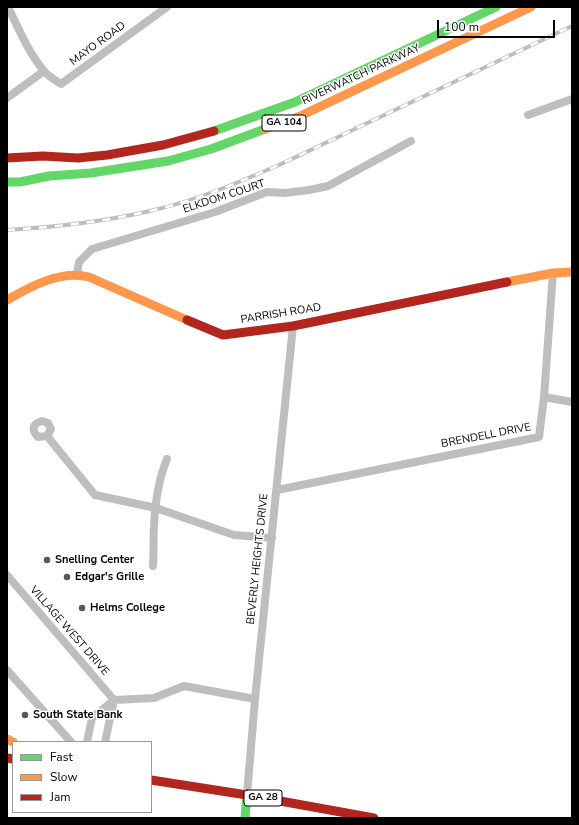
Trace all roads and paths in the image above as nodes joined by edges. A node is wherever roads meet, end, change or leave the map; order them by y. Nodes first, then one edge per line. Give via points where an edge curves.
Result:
1 (8, 7) edge
2 (167, 7) edge
3 (496, 7) edge
4 (531, 7) edge
5 (44, 71) junction
6 (7, 98) edge
7 (572, 99) edge
8 (528, 115) dead end
9 (411, 141) dead end
10 (7, 158) edge
11 (7, 182) edge
12 (572, 272) edge
13 (552, 273) junction
14 (77, 275) junction
15 (7, 300) edge
16 (293, 326) junction
17 (544, 397) junction
18 (572, 402) edge
19 (47, 436) dead end
20 (167, 458) dead end
21 (277, 490) junction
22 (156, 508) junction
23 (272, 538) junction
24 (153, 566) dead end
25 (7, 576) edge
26 (7, 670) edge
27 (255, 699) junction
28 (114, 700) junction
29 (70, 741) edge
30 (87, 741) edge
31 (105, 741) edge
32 (152, 780) edge
33 (247, 795) junction
34 (332, 814) edge
35 (245, 818) edge
36 (374, 818) edge

1 - 5 street via 29,51
2 - 5 street, MAYO ROAD via 61,84
3 - 10 main road, RIVERWATCH PARKWAY / GA 104 via 295,102 210,133 100,156
4 - 11 main road, RIVERWATCH PARKWAY / GA 104 via 298,117 211,150 168,161
5 - 6 street
7 - 8 street
9 - 14 street, ELKDOM COURT via 328,186 285,193 267,192 215,212 92,249 79,262
12 - 13 main road, PARRISH ROAD
13 - 16 main road, PARRISH ROAD
13 - 17 street, BRENDELL DRIVE
14 - 15 main road, PARRISH ROAD via 45,282
14 - 16 main road, PARRISH ROAD via 89,277 223,335
16 - 21 street, BEVERLY HEIGHTS DRIVE
17 - 18 street
17 - 21 street, BRENDELL DRIVE via 539,437
19 - 22 street via 95,495
20 - 22 street via 162,469
21 - 23 street, BEVERLY HEIGHTS DRIVE
22 - 23 street via 234,535
22 - 24 street
23 - 27 street, BEVERLY HEIGHTS DRIVE
25 - 28 street, VILLAGE WEST DRIVE
26 - 29 street
27 - 28 street via 184,686 154,698
27 - 33 street, BEVERLY HEIGHTS DRIVE
28 - 30 street via 92,718
28 - 31 street
32 - 33 main road, GA 28
33 - 34 main road, GA 28
33 - 35 main road
34 - 36 main road, GA 28

